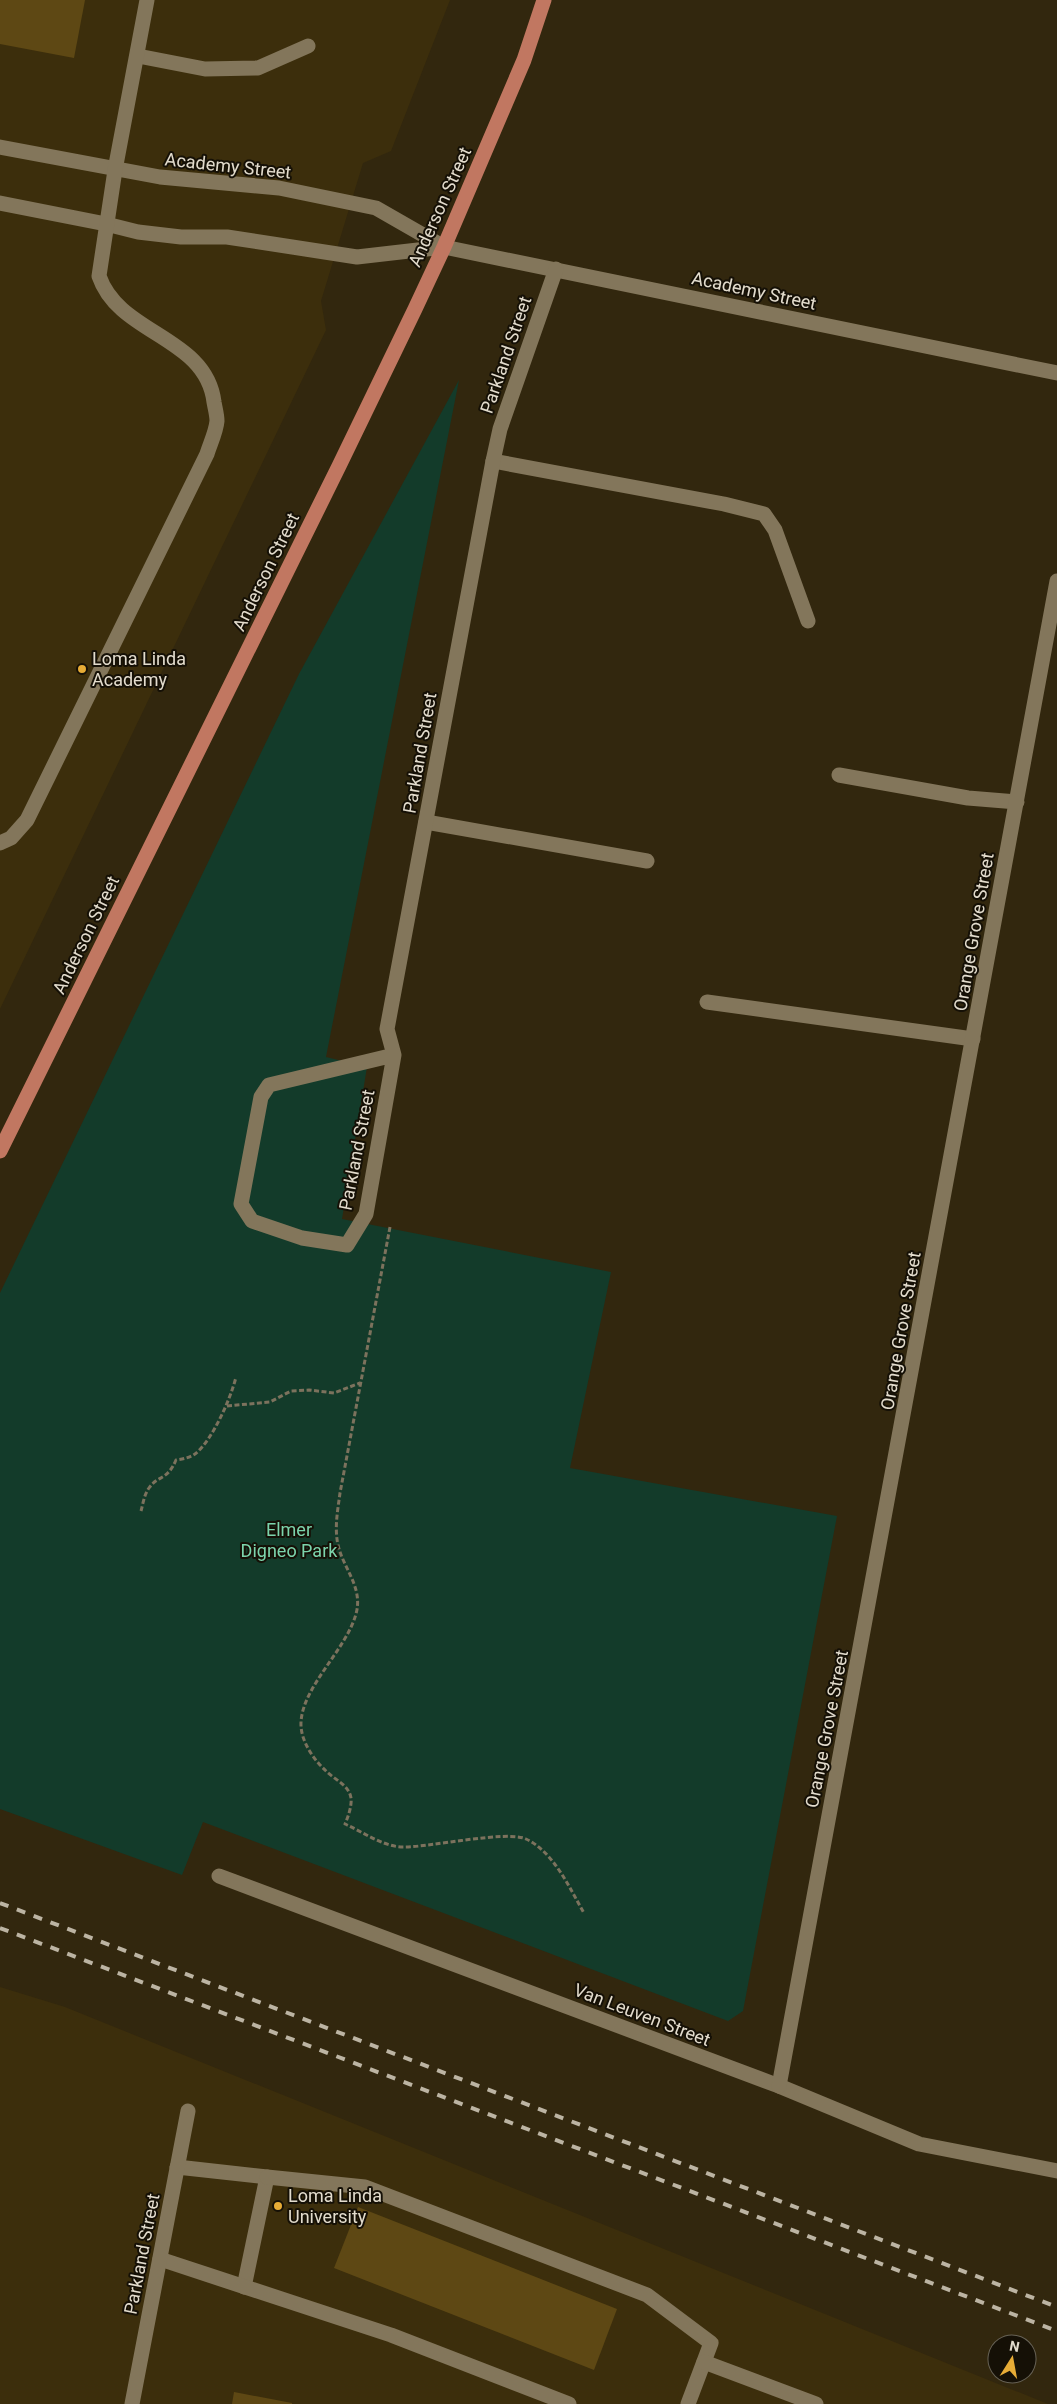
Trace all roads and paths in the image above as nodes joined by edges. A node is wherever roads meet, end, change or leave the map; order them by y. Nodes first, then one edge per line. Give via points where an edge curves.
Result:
1 (148, 0) edge
2 (544, 0) edge
3 (308, 46) dead end
4 (138, 56) junction
5 (0, 147) edge
6 (115, 170) junction
7 (0, 203) edge
8 (106, 224) junction
9 (444, 247) junction
10 (556, 269) junction
11 (1057, 373) edge
12 (493, 461) junction
13 (1057, 581) edge
14 (808, 621) dead end
15 (839, 774) dead end
16 (1017, 802) junction
17 (426, 822) junction
18 (0, 843) edge
19 (647, 861) dead end
20 (707, 1002) dead end
21 (973, 1039) junction
22 (394, 1055) junction
23 (0, 1151) edge
24 (391, 1228) dead end
25 (236, 1377) dead end
26 (360, 1383) junction
27 (227, 1406) junction
28 (141, 1512) dead end
29 (219, 1876) dead end
30 (584, 1913) dead end
31 (779, 2086) junction
32 (188, 2111) dead end
33 (177, 2167) junction
34 (1057, 2171) edge
35 (267, 2177) junction
36 (160, 2260) junction
37 (244, 2287) junction
38 (704, 2362) junction
39 (132, 2404) edge
40 (569, 2404) edge
41 (688, 2404) edge
42 (816, 2404) edge

1 - 4 street
2 - 9 main road, Anderson Street via 524,60
3 - 4 street via 258,68 205,69
4 - 6 street
5 - 6 street, Academy Street
6 - 8 street
6 - 9 street, Academy Street via 196,182 279,188 376,208
7 - 8 street, Academy Street
8 - 9 street, Academy Street via 138,232 181,237 227,237 357,258
8 - 18 street via 99,276 104,289 117,307 196,361 212,386 217,420 207,454 27,820 11,838
9 - 10 street, Academy Street
9 - 23 main road, Anderson Street
10 - 11 street, Academy Street
10 - 12 street, Parkland Street via 500,429
12 - 14 street via 764,514 775,530
12 - 17 street, Parkland Street
13 - 16 street, Orange Grove Street
15 - 16 street via 968,798
16 - 21 street, Orange Grove Street
17 - 19 street
17 - 22 street, Parkland Street via 387,1030
20 - 21 street
21 - 31 street, Orange Grove Street
22 - 22 street, Parkland Street via 366,1214 347,1245 302,1238 252,1221 241,1204 261,1097 269,1085
24 - 26 path
25 - 27 path
26 - 27 path via 334,1393 291,1391 270,1402
26 - 30 path via 340,1493 337,1533 359,1599 350,1630 305,1705 301,1722 305,1744 326,1771 346,1786 351,1799 345,1824 404,1847 525,1838 553,1862
27 - 28 path via 196,1454 176,1460 171,1472 147,1490
29 - 31 street, Van Leuven Street
31 - 34 street, Van Leuven Street via 919,2144
32 - 33 street, Parkland Street
33 - 35 street
33 - 36 street, Parkland Street
35 - 37 street
35 - 38 street via 365,2187 647,2295 711,2343
36 - 37 street
36 - 39 street, Parkland Street
37 - 40 street via 391,2335
38 - 41 street
38 - 42 street

